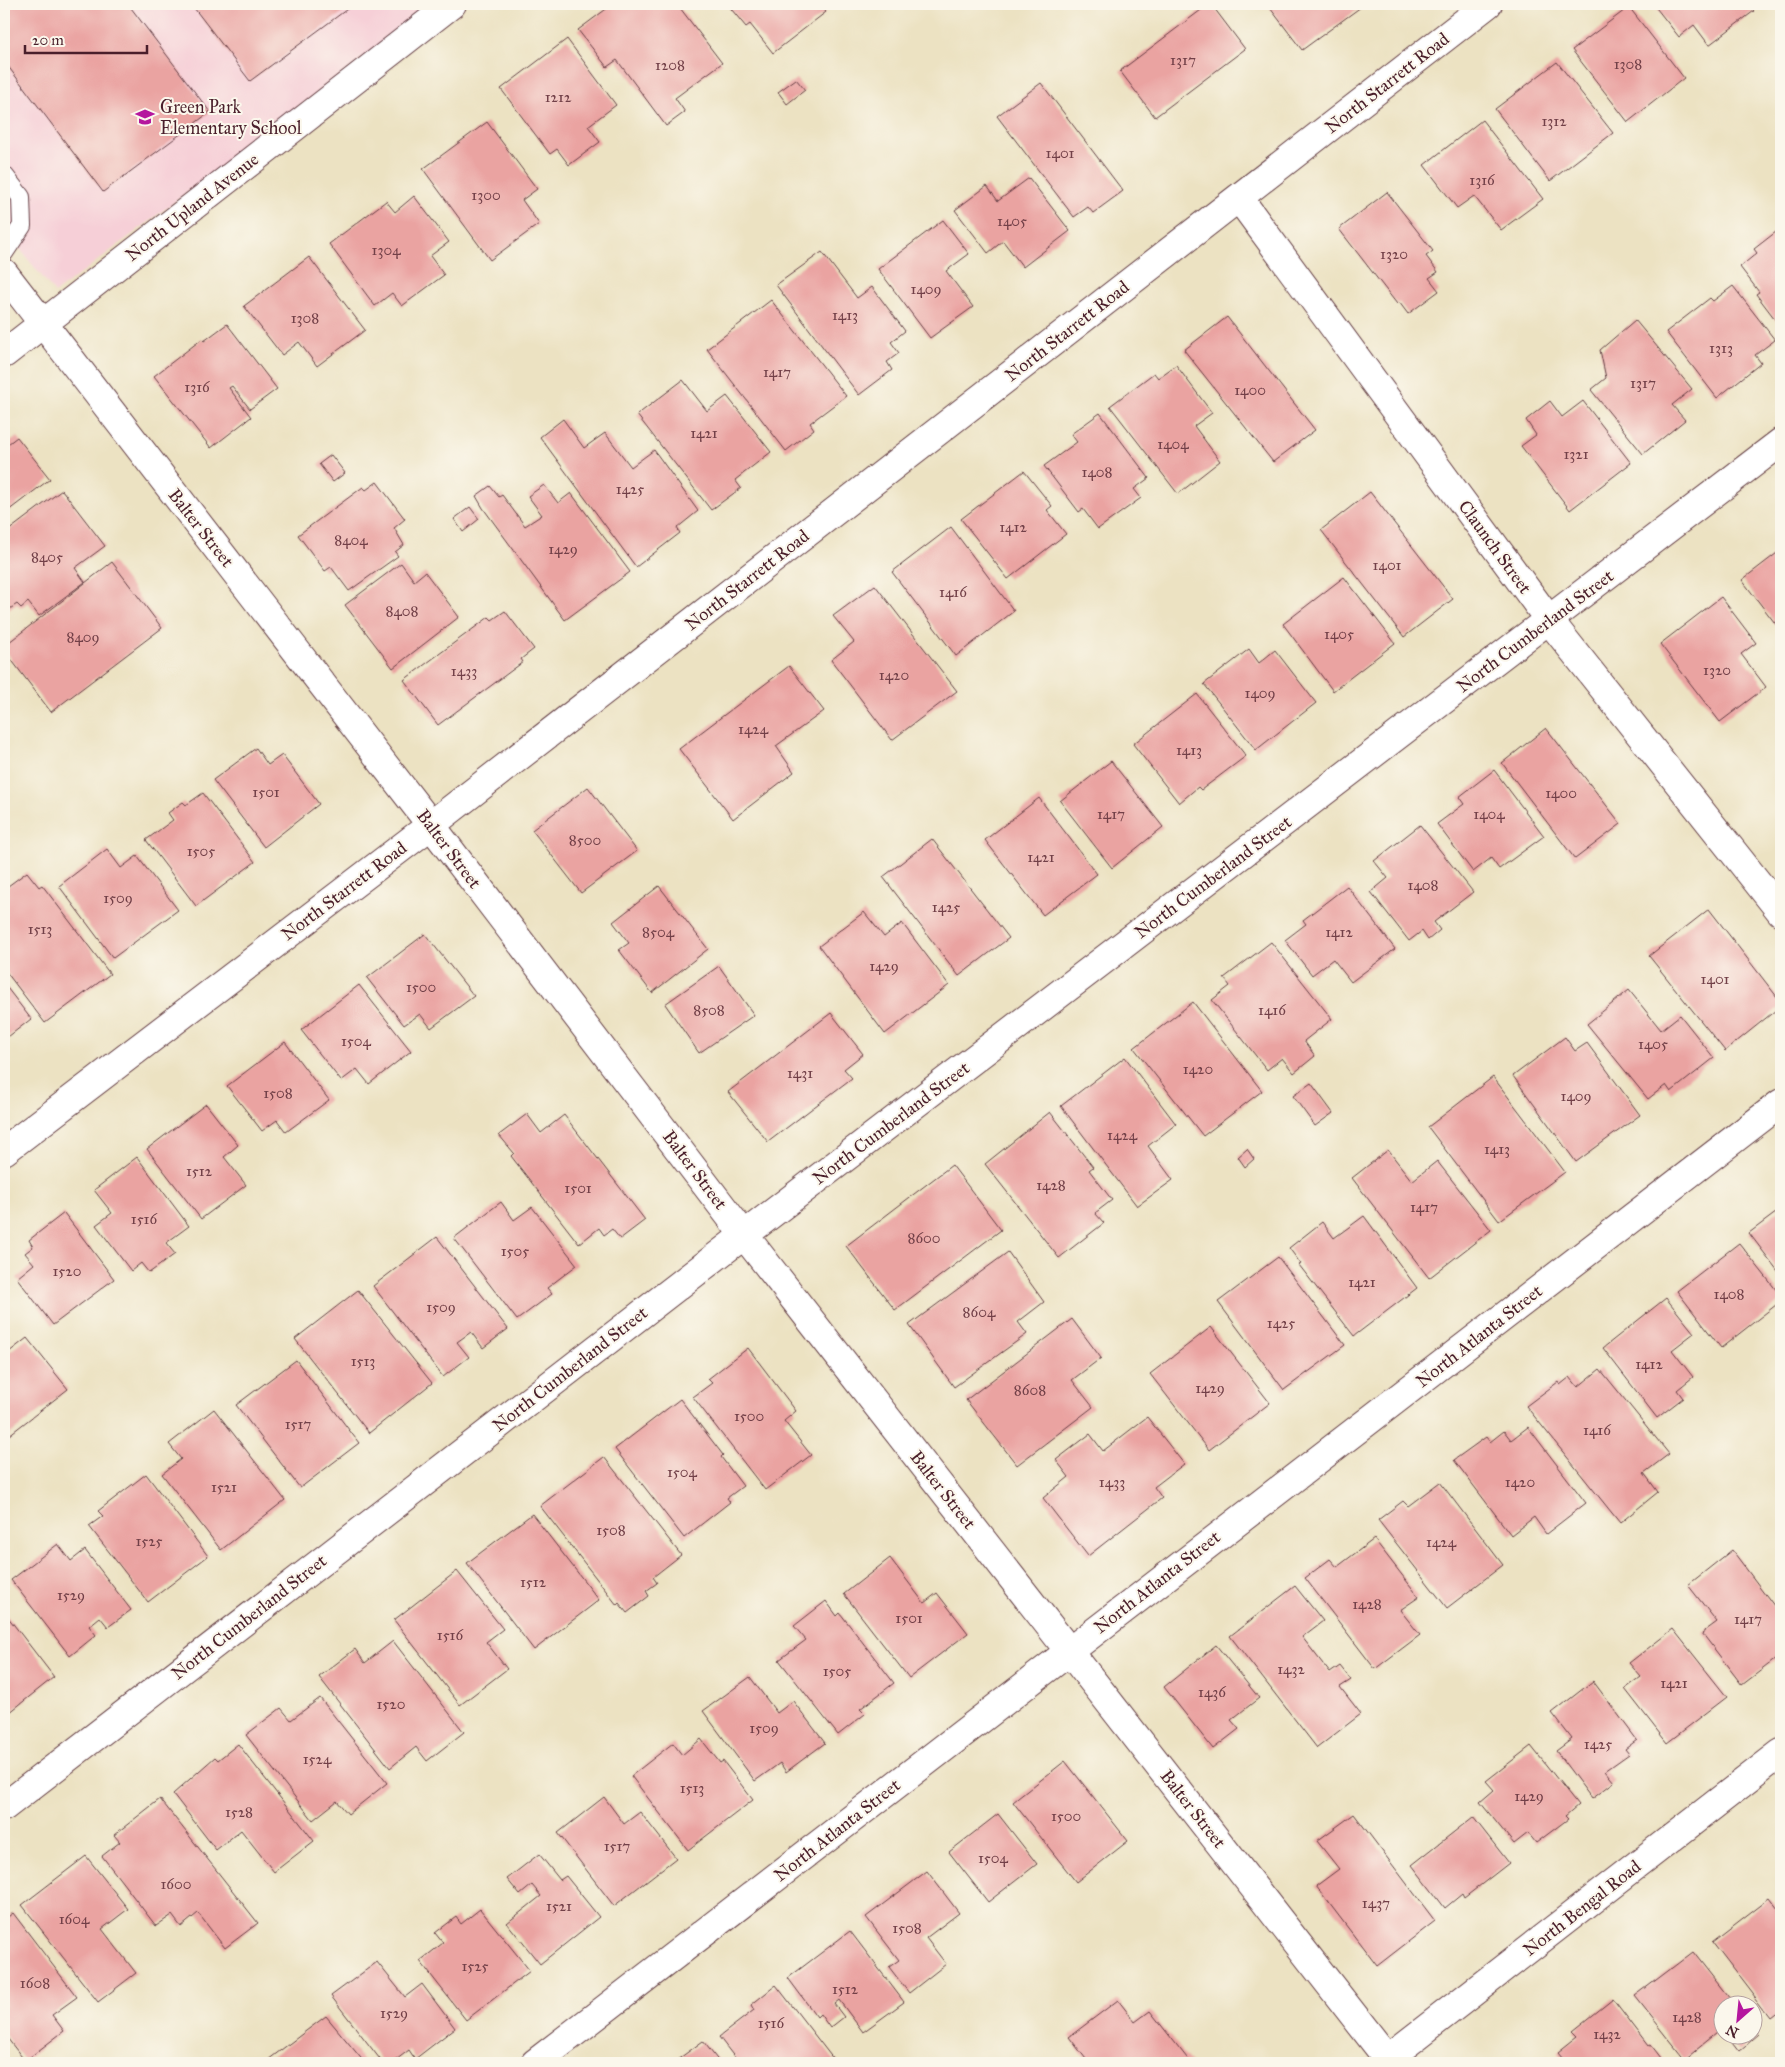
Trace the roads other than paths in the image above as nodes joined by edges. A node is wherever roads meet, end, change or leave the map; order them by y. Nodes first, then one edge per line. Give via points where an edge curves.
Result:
1 (452, 4) edge
2 (1488, 4) edge
3 (4, 174) edge
4 (1239, 198) junction
5 (4, 253) edge
6 (4, 273) edge
7 (42, 324) junction
8 (4, 354) edge
9 (1781, 442) edge
10 (1549, 620) junction
11 (431, 825) junction
12 (1781, 912) edge
13 (1781, 1103) edge
14 (4, 1151) edge
15 (744, 1235) junction
16 (1069, 1650) junction
17 (1781, 1753) edge
18 (4, 1807) edge
19 (1387, 2062) edge
20 (535, 2063) edge

1 - 7 street, North Upland Avenue
2 - 4 street, North Starrett Road
3 - 5 lane via 21,197 22,226
4 - 10 street, Claunch Street
4 - 11 street, North Starrett Road
6 - 7 street, Balter Street
7 - 8 street, North Upland Avenue
7 - 11 street, Balter Street
9 - 10 street, North Cumberland Street
10 - 12 street, Claunch Street
10 - 15 street, North Cumberland Street
11 - 14 street, North Starrett Road
11 - 15 street, Balter Street
13 - 16 street, North Atlanta Street
15 - 16 street, Balter Street
15 - 18 street, North Cumberland Street
16 - 19 street, Balter Street
16 - 20 street, North Atlanta Street
17 - 19 street, North Bengal Road

